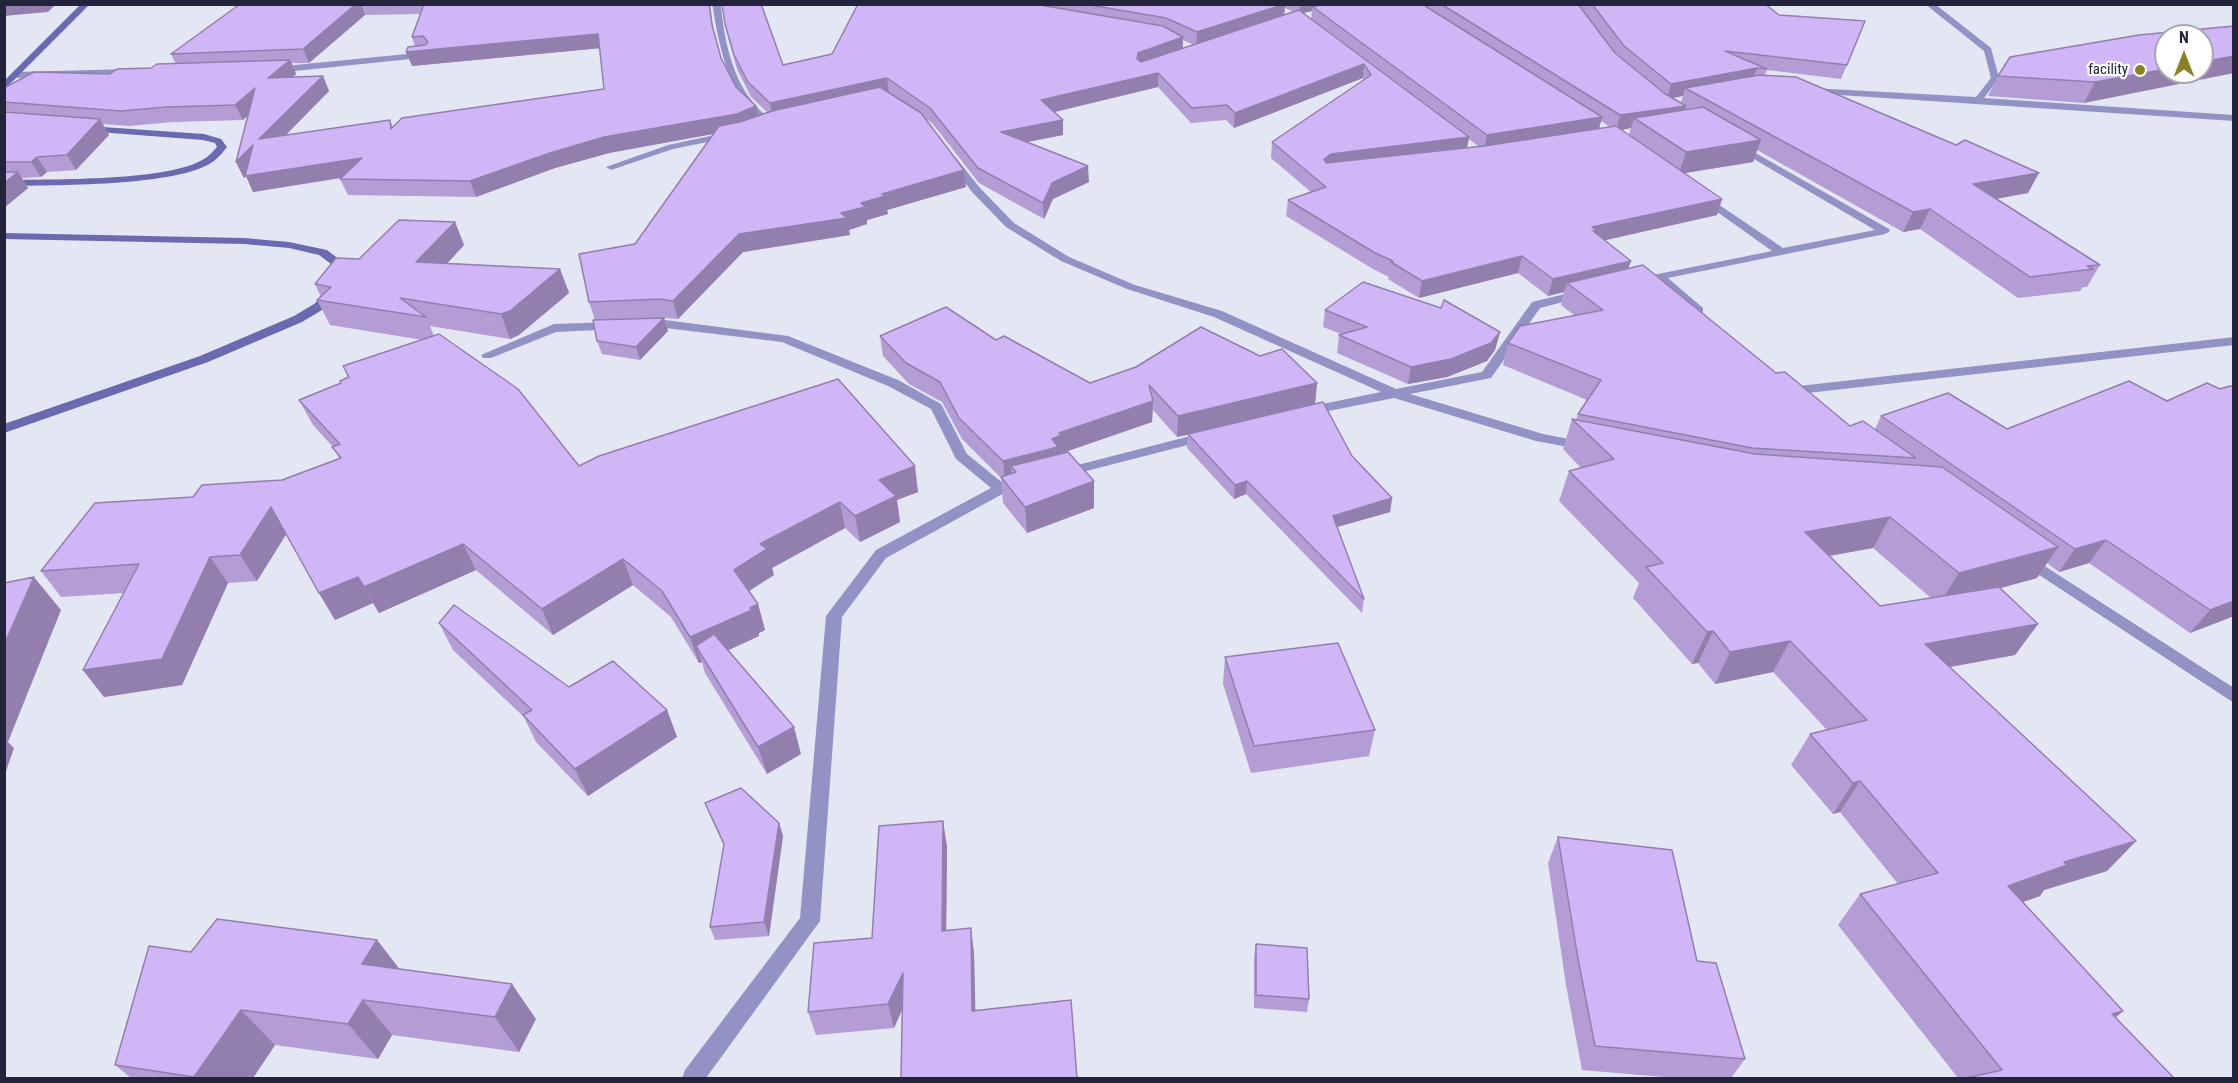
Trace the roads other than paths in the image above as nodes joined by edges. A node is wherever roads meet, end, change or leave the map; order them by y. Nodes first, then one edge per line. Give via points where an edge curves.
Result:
1 (86, 4) edge
2 (713, 4) edge
3 (1929, 4) edge
4 (427, 55) edge
5 (265, 70) edge
6 (142, 72) edge
7 (15, 75) junction
8 (4, 87) edge
9 (1800, 91) edge
10 (1978, 99) junction
11 (2234, 118) edge
12 (772, 124) edge
13 (72, 128) edge
14 (743, 133) edge
15 (1730, 141) edge
16 (948, 153) edge
17 (611, 167) dead end
18 (4, 183) edge
19 (1693, 191) edge
20 (4, 236) edge
21 (1781, 252) junction
22 (1659, 276) junction
23 (1625, 284) edge
24 (1592, 292) edge
25 (1711, 322) edge
26 (2234, 341) edge
27 (487, 355) dead end
28 (1396, 394) junction
29 (1808, 404) edge
30 (1291, 415) edge
31 (4, 429) edge
32 (1224, 432) edge
33 (1596, 449) edge
34 (1001, 489) junction
35 (2012, 550) edge
36 (2234, 697) edge
37 (693, 1078) edge

1 - 7 street
2 - 12 street via 717,6 738,86 754,111
3 - 10 street via 1988,50 1995,78
4 - 5 street
6 - 7 street
7 - 8 street
9 - 10 street
10 - 11 street
13 - 18 street via 204,137 218,141 222,147 209,161 173,173
14 - 17 street via 671,147
15 - 21 street via 1885,231
16 - 28 street via 1010,225 1065,259 1131,287 1218,314
19 - 21 street
20 - 31 street via 289,245 323,252 340,270 339,282 331,295 298,319 204,359
21 - 22 street
22 - 23 street
22 - 25 street
24 - 28 street via 1536,305 1486,375
26 - 29 street via 1785,387
27 - 34 street via 554,328 665,324 784,339 893,383 936,407 961,456
28 - 30 street
28 - 33 street via 1541,438
32 - 34 street
34 - 37 street via 881,554 834,616 810,921
35 - 36 street

